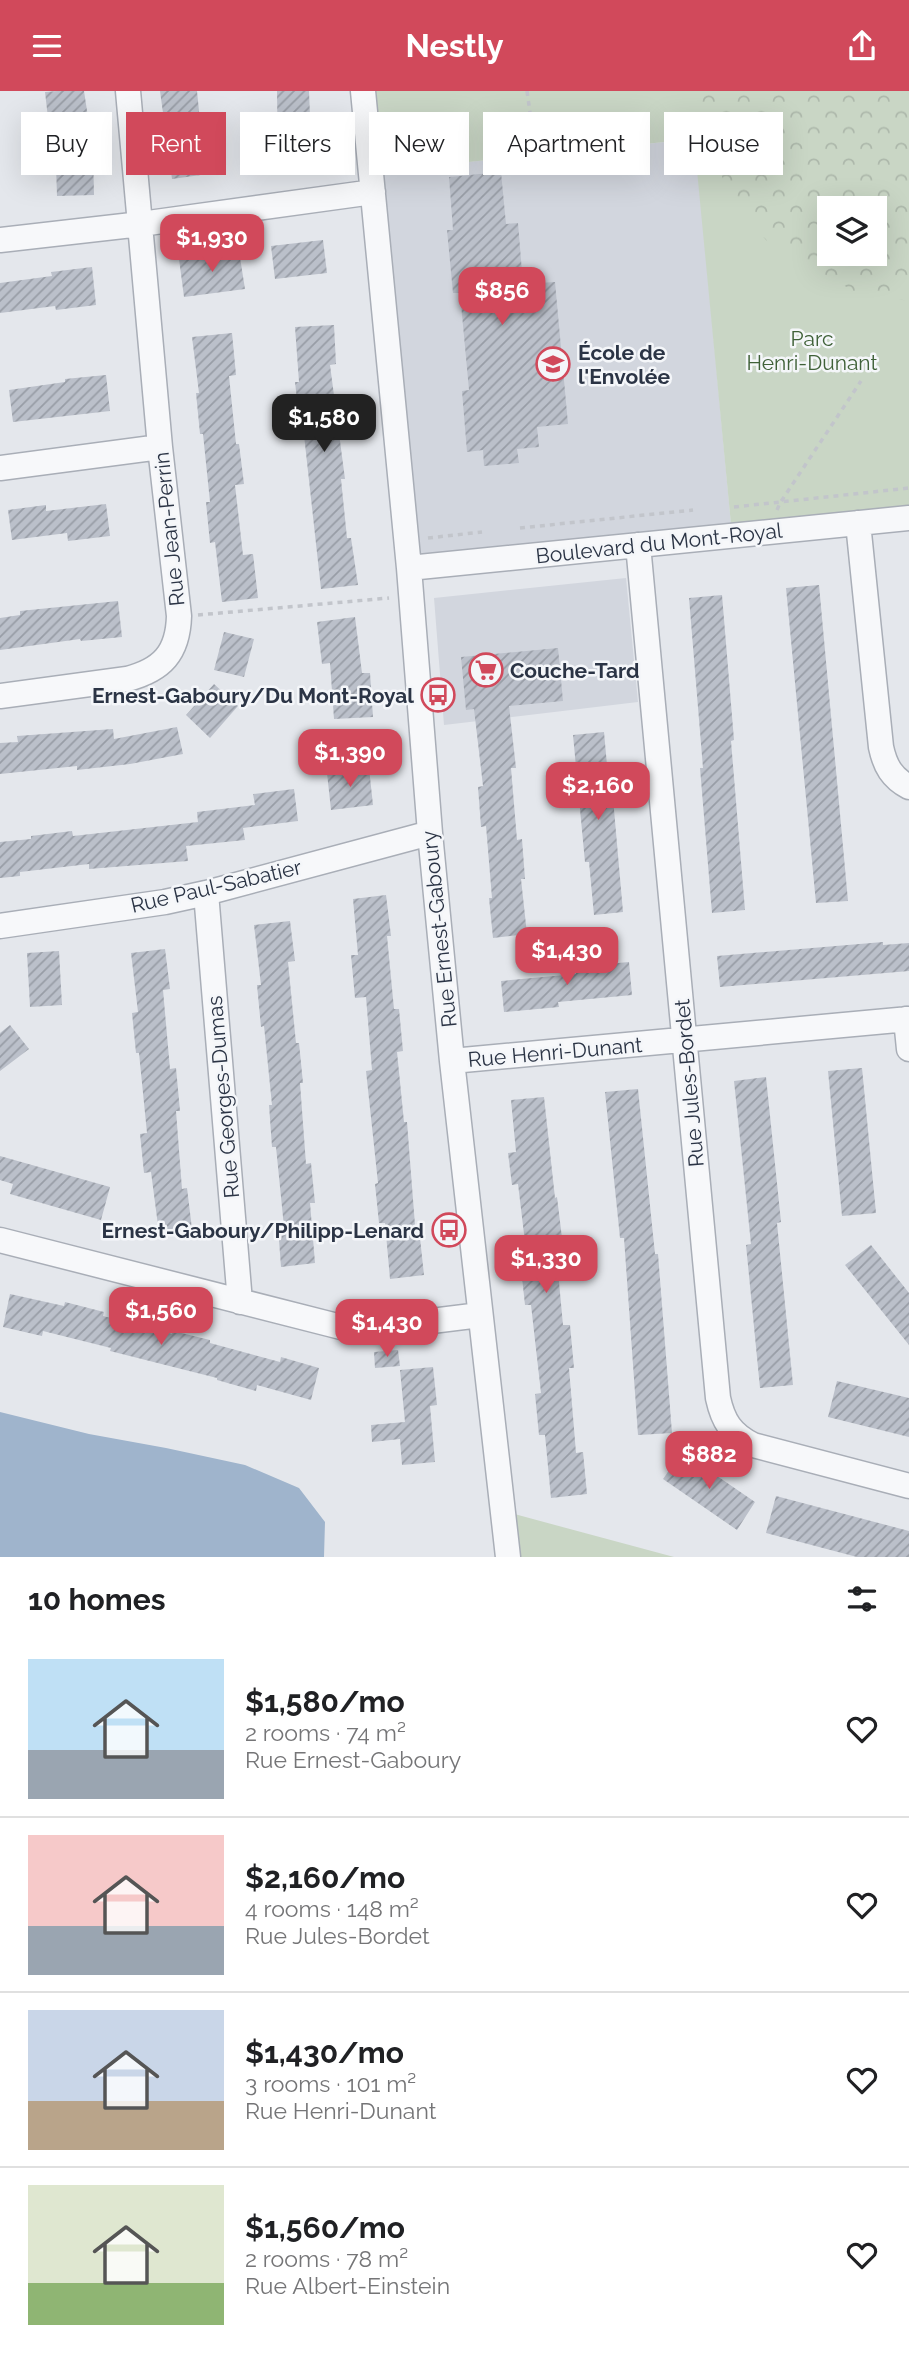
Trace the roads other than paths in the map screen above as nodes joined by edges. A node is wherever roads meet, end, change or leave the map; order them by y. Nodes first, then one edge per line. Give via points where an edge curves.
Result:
1 (128, 91) edge
2 (363, 91) edge
3 (373, 192) junction
4 (141, 224) junction
5 (0, 240) edge
6 (160, 447) junction
7 (0, 468) edge
8 (909, 518) edge
9 (858, 523) junction
10 (638, 545) junction
11 (409, 568) junction
12 (0, 696) edge
13 (909, 787) edge
14 (430, 833) junction
15 (206, 893) junction
16 (0, 926) edge
17 (908, 1019) edge
18 (685, 1040) junction
19 (909, 1049) edge
20 (452, 1061) junction
21 (0, 1240) edge
22 (240, 1301) junction
23 (480, 1315) junction
24 (909, 1486) edge
25 (508, 1557) edge

1 - 4 street, Rue Jean-Perrin
2 - 3 street, Rue Ernest-Gaboury
3 - 4 street
3 - 11 street, Rue Ernest-Gaboury
4 - 5 street
4 - 6 street, Rue Jean-Perrin
6 - 7 street
6 - 12 street, Rue Jean-Perrin via 179,616 175,646 157,667 127,679
8 - 9 street, Boulevard du Mont-Royal
9 - 10 street, Boulevard du Mont-Royal
9 - 13 street via 881,747 891,774
10 - 11 street, Boulevard du Mont-Royal
10 - 18 street, Rue Jules-Bordet
11 - 14 street, Rue Ernest-Gaboury
14 - 15 street, Rue Paul-Sabatier
14 - 20 street, Rue Ernest-Gaboury
15 - 16 street, Rue Paul-Sabatier
15 - 22 street, Rue Georges-Dumas
17 - 18 street, Rue Henri-Dunant
17 - 19 street
18 - 20 street, Rue Henri-Dunant
18 - 24 street, Rue Jules-Bordet via 722,1416 729,1428 753,1445
20 - 23 street, Rue Ernest-Gaboury
21 - 22 street
22 - 23 street via 345,1328
23 - 25 street, Rue Ernest-Gaboury

